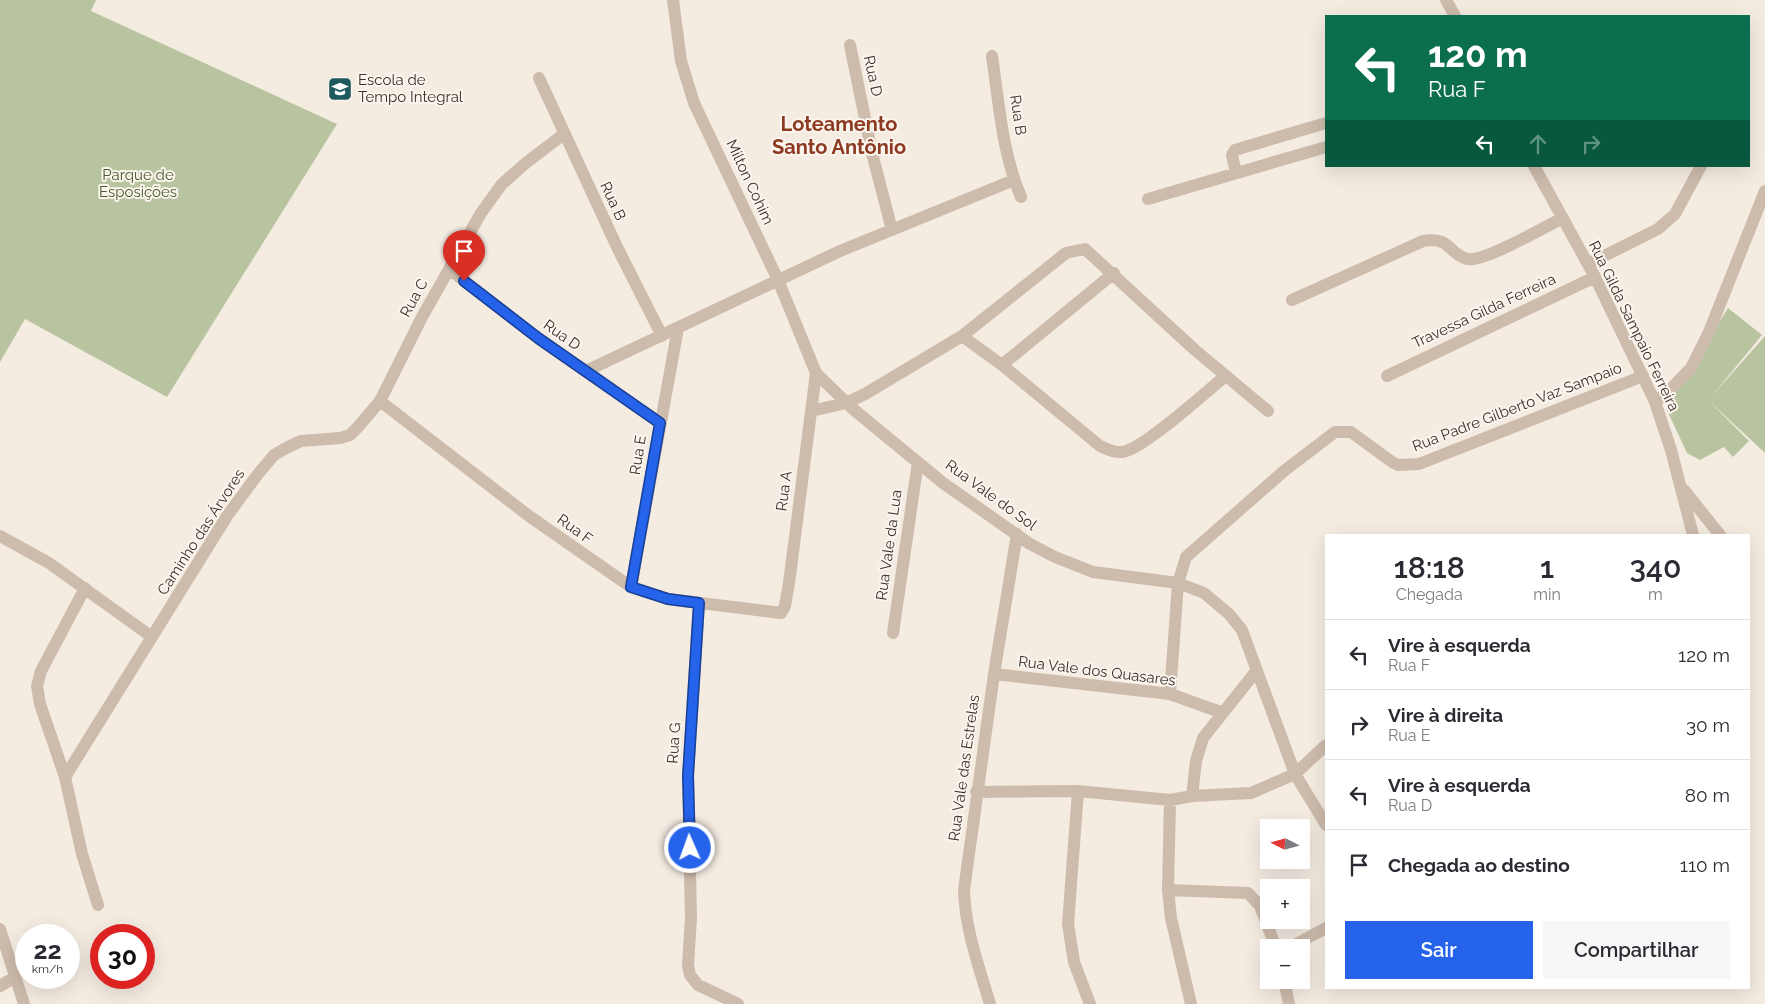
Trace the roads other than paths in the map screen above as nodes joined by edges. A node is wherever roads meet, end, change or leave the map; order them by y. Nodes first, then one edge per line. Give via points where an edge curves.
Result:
1 (673, 0) edge
2 (1446, 0) edge
3 (1454, 15) edge
4 (850, 45) dead end
5 (992, 56) dead end
6 (539, 78) dead end
7 (1325, 123) edge
8 (564, 134) junction
9 (1325, 147) edge
10 (1535, 167) edge
11 (1700, 167) edge
12 (1236, 172) junction
13 (1014, 180) junction
14 (1765, 191) edge
15 (1021, 197) dead end
16 (1148, 199) dead end
17 (1562, 218) junction
18 (892, 230) junction
19 (1588, 264) junction
20 (449, 269) junction
21 (1114, 273) junction
22 (1595, 278) junction
23 (778, 280) junction
24 (1292, 300) dead end
25 (678, 328) junction
26 (662, 336) junction
27 (962, 336) junction
28 (1002, 365) junction
29 (586, 371) junction
30 (816, 373) junction
31 (1224, 374) junction
32 (1387, 376) dead end
33 (1643, 376) junction
34 (380, 401) junction
35 (1655, 402) junction
36 (846, 403) junction
37 (811, 411) junction
38 (1268, 411) dead end
39 (660, 423) junction
40 (340, 438) joint
41 (918, 462) junction
42 (1682, 487) junction
43 (1017, 534) junction
44 (1689, 534) edge
45 (1719, 534) edge
46 (0, 536) edge
47 (1178, 583) junction
48 (631, 587) junction
49 (85, 588) junction
50 (699, 603) junction
51 (781, 613) joint
52 (893, 633) dead end
53 (152, 636) junction
54 (1257, 670) junction
55 (994, 674) junction
56 (1170, 694) junction
57 (1223, 713) junction
58 (1325, 747) edge
59 (1295, 774) junction
60 (65, 777) junction
61 (1078, 791) junction
62 (976, 792) junction
63 (1192, 796) junction
64 (1170, 800) junction
65 (1325, 823) edge
66 (1168, 890) junction
67 (98, 905) dead end
68 (0, 929) edge
69 (1325, 929) edge
70 (1273, 939) edge
71 (1305, 939) edge
72 (15, 977) joint
73 (0, 986) edge
74 (19, 989) edge
75 (1286, 989) edge
76 (24, 1004) edge
77 (738, 1004) edge
78 (990, 1004) edge
79 (1090, 1004) edge
80 (1190, 1004) edge
81 (1289, 1004) edge

1 - 23 street, Milton Cohim via 681,61 694,103
2 - 3 street
4 - 18 street, Rua D
5 - 13 street, Rua B
6 - 8 street, Rua B
7 - 12 street via 1235,150 1232,155
8 - 20 street, Rua C via 502,184
8 - 26 street, Rua B
9 - 12 street
10 - 17 street, Rua Gilda Sampaio Ferreira
11 - 19 street via 1675,214 1658,229
12 - 16 street
13 - 15 street, Rua B
13 - 18 street
14 - 35 street via 1709,332 1691,368
17 - 19 street, Rua Gilda Sampaio Ferreira
17 - 24 street via 1476,259 1468,259 1439,240 1423,241
18 - 23 street
19 - 22 street, Rua Gilda Sampaio Ferreira
20 - 29 street, Rua D
20 - 34 street, Rua C
21 - 27 street via 1085,248 1073,250
21 - 28 street
21 - 31 street
22 - 32 street, Travessa Gilda Ferreira
22 - 33 street, Rua Gilda Sampaio Ferreira
23 - 25 street
23 - 30 street, Milton Cohim
25 - 26 street
25 - 39 street, Rua E
26 - 29 street
27 - 28 street
27 - 36 street
28 - 31 street via 1100,446 1123,452 1170,423
29 - 39 street, Rua D
30 - 36 street, Rua Vale do Sol
30 - 37 street, Rua A
31 - 38 street
33 - 35 street, Rua Gilda Sampaio Ferreira
33 - 47 street, Rua Padre Gilberto Vaz Sampaio via 1419,464 1398,465 1351,432 1338,431 1284,471 1186,557
34 - 40 street, Rua C via 354,432
34 - 48 street, Rua F via 529,516
35 - 42 street, Rua Gilda Sampaio Ferreira
36 - 37 street
36 - 41 street, Rua Vale do Sol
37 - 51 street, Rua A via 785,606
39 - 48 street, Rua E
40 - 53 street, Caminho das Árvores via 301,441 274,456 228,516
41 - 43 street, Rua Vale do Sol
41 - 52 street, Rua Vale da Lua
42 - 44 street, Rua Gilda Sampaio Ferreira
42 - 45 street
43 - 47 street, Rua Vale do Sol via 1055,558 1093,572
43 - 55 street, Rua Vale das Estrelas
46 - 49 street via 49,563
47 - 54 street, Rua Vale do Sol via 1204,593 1229,614 1242,630
47 - 56 street, Rua Padre Gilberto Vaz Sampaio
48 - 50 street, Rua F via 668,599
49 - 53 street
49 - 60 street via 41,671 37,686
50 - 51 street, Rua F
50 - 77 street, Rua G via 688,776 691,866 688,965 694,982
53 - 60 street, Caminho das Árvores
54 - 57 street
54 - 59 street, Rua Vale do Sol
55 - 56 street, Rua Vale dos Quasares
55 - 62 street, Rua Vale das Estrelas
56 - 57 street, Rua Vale dos Quasares
57 - 63 street via 1203,738 1193,774
58 - 59 street
59 - 63 street via 1251,793
59 - 65 street
60 - 67 street via 82,854
61 - 62 street
61 - 64 street
61 - 79 street via 1068,924 1074,962
62 - 78 street, Rua Vale das Estrelas via 964,908
63 - 64 street
64 - 66 street
66 - 70 street via 1248,893 1260,906
66 - 80 street
68 - 72 street
69 - 71 street
72 - 73 street
74 - 76 street
75 - 81 street

